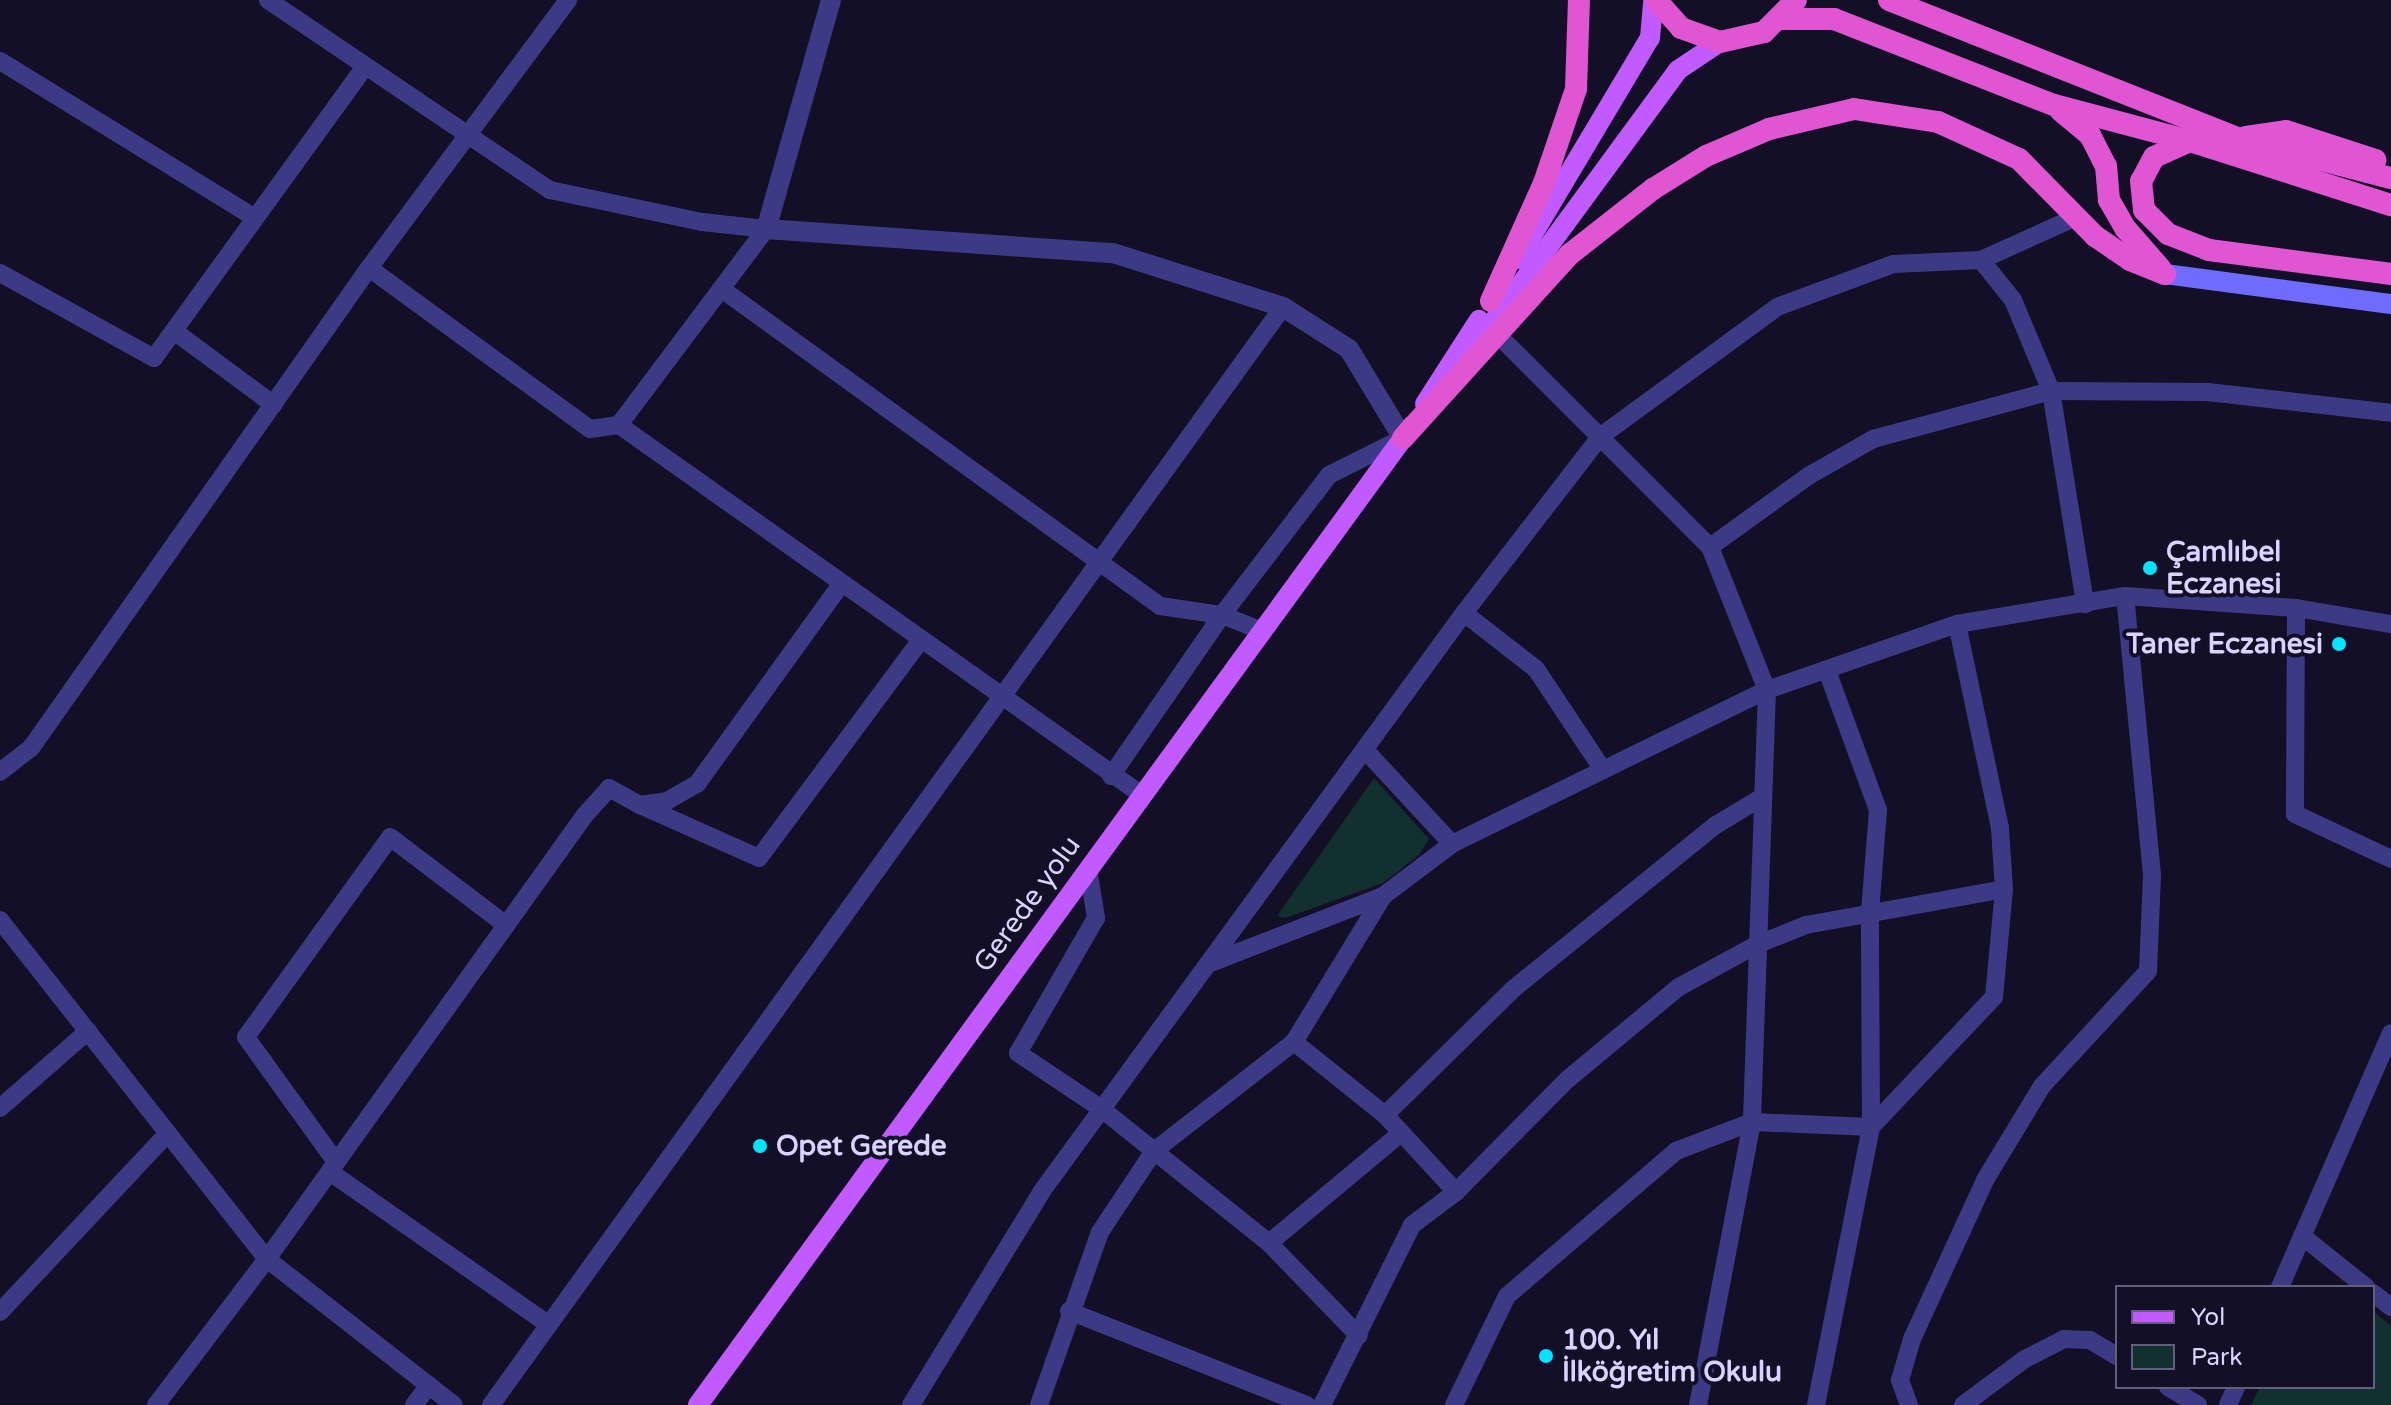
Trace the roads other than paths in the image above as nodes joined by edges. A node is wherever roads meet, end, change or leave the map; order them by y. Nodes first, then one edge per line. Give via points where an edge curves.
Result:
1 (268, 0) edge
2 (568, 0) edge
3 (831, 0) edge
4 (1579, 0) edge
5 (1654, 0) edge
6 (1796, 0) edge
7 (1889, 0) edge
8 (1782, 19) junction
9 (1720, 42) junction
10 (0, 61) edge
11 (365, 66) junction
12 (2054, 105) junction
13 (466, 134) junction
14 (2237, 138) junction
15 (2190, 141) junction
16 (2391, 165) edge
17 (2391, 178) edge
18 (2391, 205) edge
19 (255, 218) junction
20 (2074, 218) junction
21 (766, 229) junction
22 (1981, 260) junction
23 (369, 268) junction
24 (0, 273) edge
25 (2165, 274) junction
26 (2391, 274) edge
27 (723, 290) junction
28 (2391, 304) edge
29 (1283, 307) junction
30 (1490, 320) junction
31 (174, 331) junction
32 (2051, 391) junction
33 (274, 405) junction
34 (2391, 413) edge
35 (619, 425) junction
36 (1601, 436) junction
37 (1403, 438) junction
38 (1710, 547) junction
39 (1099, 562) junction
40 (841, 584) junction
41 (2125, 596) junction
42 (2085, 604) junction
43 (2296, 608) junction
44 (1464, 613) junction
45 (1222, 615) junction
46 (1957, 624) junction
47 (2391, 624) edge
48 (1260, 630) junction
49 (920, 641) junction
50 (1827, 671) junction
51 (1767, 690) junction
52 (1001, 698) junction
53 (1366, 751) junction
54 (1603, 770) junction
55 (0, 772) edge
56 (1111, 776) junction
57 (1142, 795) junction
58 (1759, 799) junction
59 (640, 805) junction
60 (1452, 844) junction
61 (2391, 859) edge
62 (1088, 869) junction
63 (2004, 889) junction
64 (1383, 896) junction
65 (1870, 912) junction
66 (0, 920) edge
67 (506, 925) junction
68 (1756, 945) junction
69 (1213, 962) junction
70 (88, 1031) junction
71 (2391, 1033) edge
72 (1294, 1042) junction
73 (2375, 1071) junction
74 (2391, 1082) edge
75 (0, 1108) edge
76 (1103, 1110) junction
77 (1385, 1115) junction
78 (1752, 1122) junction
79 (1871, 1127) junction
80 (168, 1133) junction
81 (1401, 1133) junction
82 (1154, 1151) junction
83 (333, 1167) junction
84 (1456, 1192) junction
85 (2302, 1236) junction
86 (1269, 1243) junction
87 (267, 1259) junction
88 (2281, 1285) edge
89 (2363, 1285) edge
90 (2375, 1295) edge
91 (2391, 1307) edge
92 (1069, 1311) junction
93 (0, 1312) edge
94 (549, 1325) junction
95 (1359, 1336) junction
96 (2115, 1355) edge
97 (429, 1385) junction
98 (2171, 1389) edge
99 (156, 1405) edge
100 (414, 1405) edge
101 (454, 1405) edge
102 (491, 1405) edge
103 (698, 1405) edge
104 (911, 1405) edge
105 (1039, 1405) edge
106 (1307, 1405) edge
107 (1322, 1405) edge
108 (1454, 1405) edge
109 (1698, 1405) edge
110 (1816, 1405) edge
111 (1909, 1405) edge
112 (1963, 1405) edge
113 (2198, 1405) edge

1 - 11 street
2 - 13 street
3 - 21 street
4 - 30 highway via 1576,89
5 - 9 highway via 1681,28
5 - 30 main road via 1650,38
6 - 8 highway
7 - 14 highway
8 - 9 highway via 1764,32
8 - 12 highway via 1834,19
9 - 30 main road via 1678,70
10 - 19 street
11 - 13 street
11 - 19 street
12 - 15 highway
12 - 25 highway via 2090,135 2106,166 2109,200
13 - 21 street via 550,190 702,222
13 - 23 street
14 - 16 highway via 2286,131
14 - 17 highway
15 - 18 highway
15 - 26 highway via 2154,157 2141,181 2144,210 2168,234 2209,250
19 - 31 street
20 - 22 street
20 - 25 highway via 2130,260
20 - 30 highway via 2019,159 1938,122 1854,109 1769,129 1706,156 1653,189
21 - 27 street
21 - 29 street via 1113,253
22 - 32 street via 2013,300
22 - 36 street via 1893,264 1777,307
23 - 33 street
23 - 35 street via 590,429
24 - 31 street via 154,358
25 - 28 main road
27 - 35 street
27 - 39 street
29 - 37 street via 1349,349
29 - 39 street
30 - 36 street
30 - 37 highway
31 - 33 street
32 - 34 street via 2208,392
32 - 38 street via 1873,439 1810,475
32 - 42 street
33 - 55 street via 31,748
35 - 40 street
36 - 38 street
36 - 44 street
37 - 45 street via 1329,475
37 - 48 main road, Gerede yolu
38 - 51 street
39 - 45 street via 1160,606
39 - 52 street
40 - 49 street
40 - 59 street via 697,784 667,801
41 - 42 street
41 - 43 street
41 - 111 street via 2152,875 2148,971 2042,1086 1985,1180 1912,1339 1900,1380
42 - 46 street
43 - 47 street
43 - 61 street via 2295,814
44 - 53 street
44 - 54 street via 1536,669
45 - 48 street
45 - 56 street
46 - 50 street
46 - 63 street via 2000,828
48 - 57 main road, Gerede yolu
49 - 52 street
49 - 59 street via 759,858
50 - 51 street
50 - 65 street via 1878,810
51 - 54 street
51 - 58 street
52 - 56 street
52 - 94 street
53 - 60 street
53 - 69 street
54 - 60 street
56 - 57 street
57 - 62 main road, Gerede yolu
58 - 68 street
58 - 77 street via 1716,825 1512,990
59 - 67 street via 609,788
60 - 64 street
62 - 76 street via 1096,918 1018,1053
62 - 103 main road, Gerede yolu
63 - 65 street
63 - 79 street via 1994,997
64 - 69 street
64 - 72 street
65 - 68 street via 1806,925
65 - 79 street
66 - 70 street
67 - 83 street
67 - 83 street via 390,837 246,1037
68 - 78 street
68 - 84 street via 1679,987 1568,1079
69 - 76 street
70 - 75 street
70 - 80 street
71 - 73 street
72 - 77 street
72 - 82 street
73 - 74 street
73 - 85 street
76 - 82 street
76 - 104 street via 1042,1191
77 - 81 street
78 - 79 street
78 - 108 street via 1676,1151 1507,1296
78 - 109 street
79 - 110 street
80 - 87 street
80 - 93 street
81 - 84 street
81 - 86 street
82 - 86 street
82 - 92 street via 1100,1232
83 - 87 street
83 - 94 street
84 - 95 street via 1412,1225
85 - 88 street
85 - 89 street
86 - 95 street
87 - 97 street
87 - 99 street
90 - 91 street
92 - 105 street
92 - 106 street
94 - 102 street
95 - 107 street
96 - 112 street via 2090,1340 2064,1339 2025,1359
97 - 100 street
97 - 101 street
98 - 113 street

